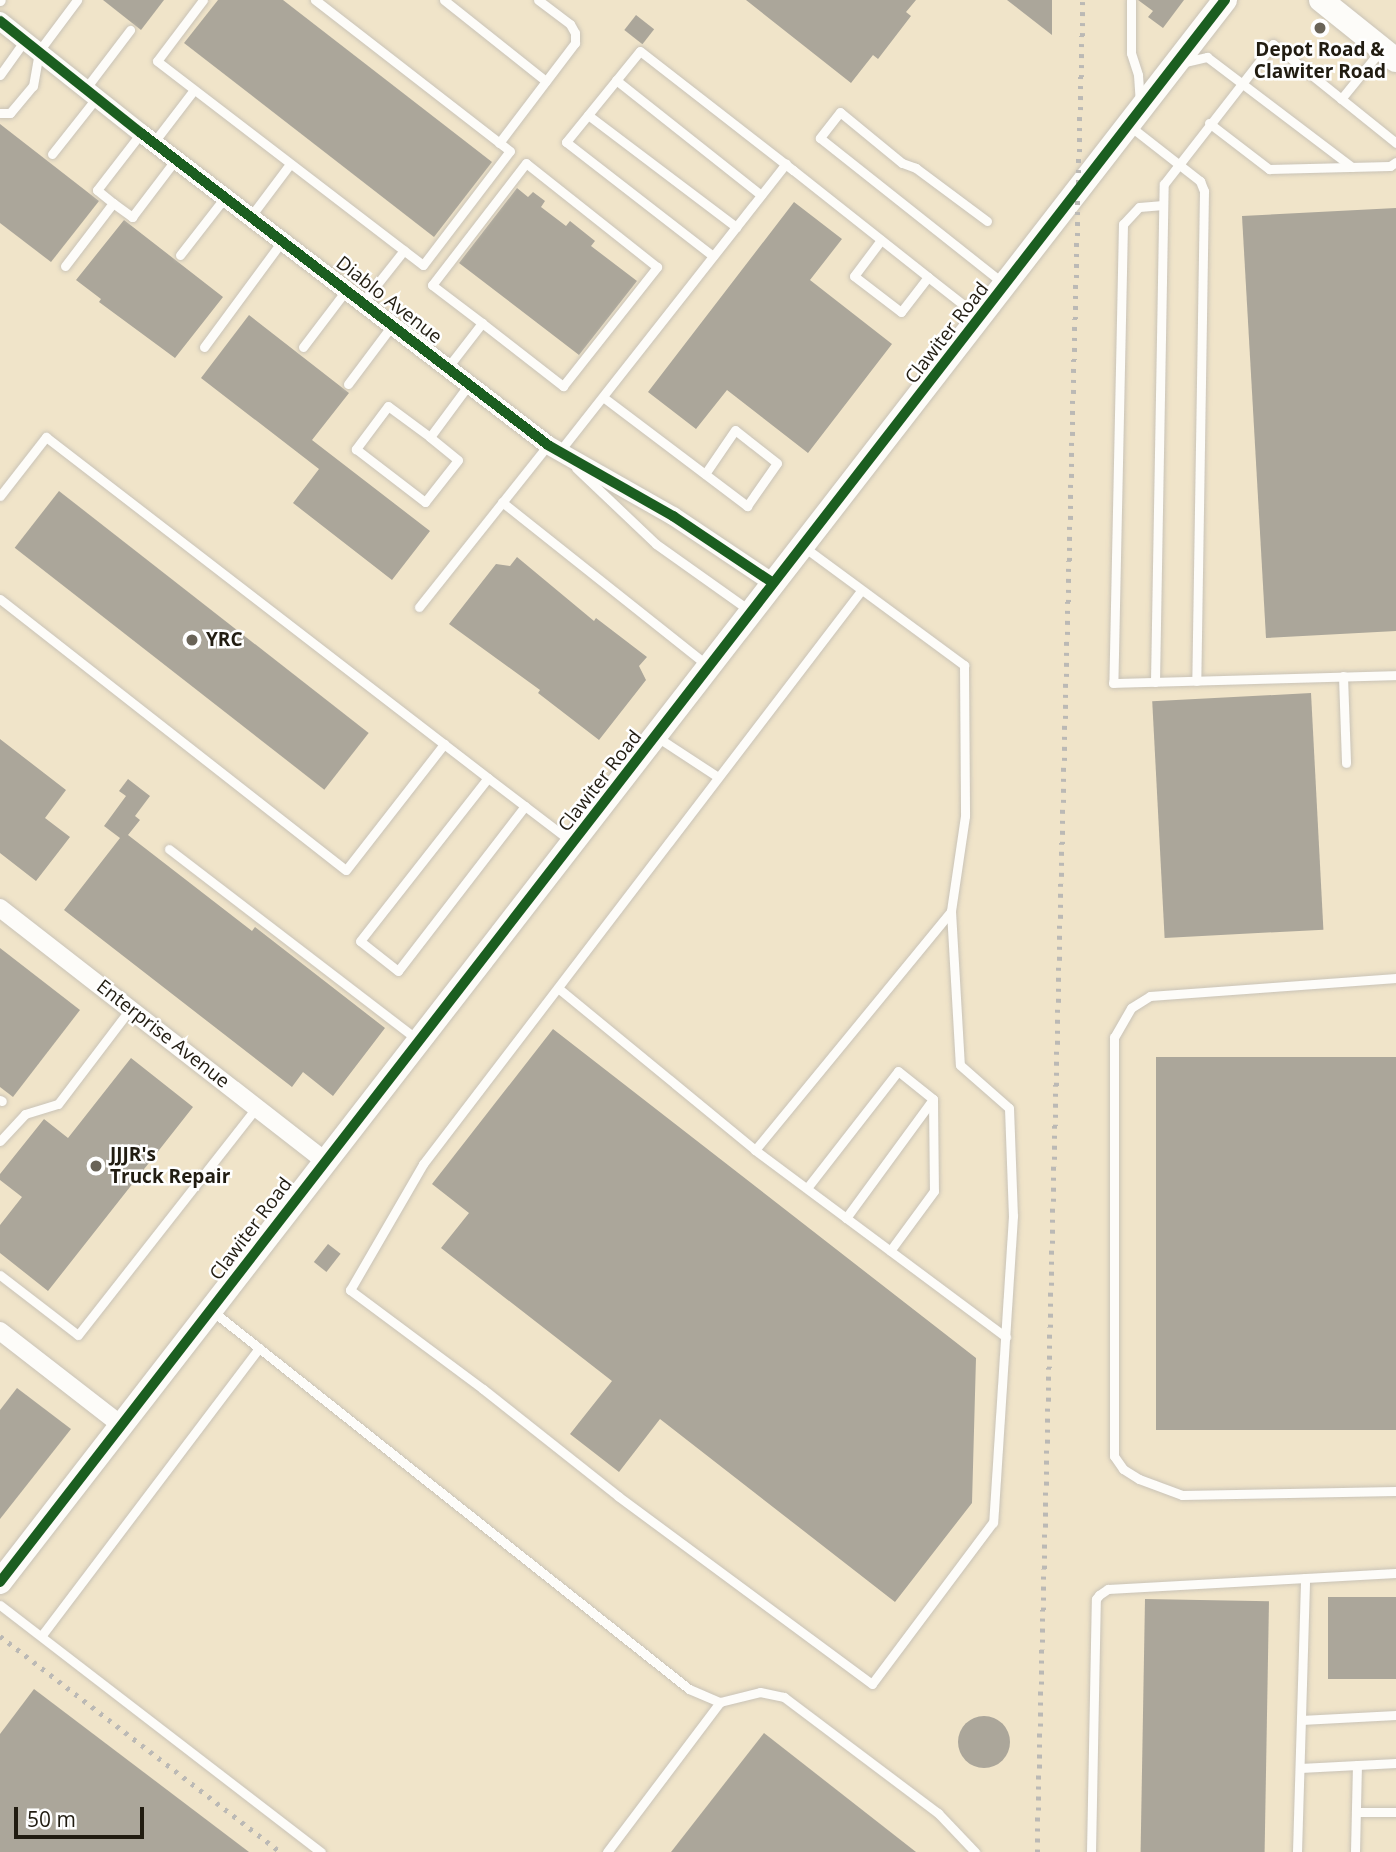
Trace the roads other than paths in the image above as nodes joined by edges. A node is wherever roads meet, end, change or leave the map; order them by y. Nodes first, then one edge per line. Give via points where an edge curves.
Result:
1 (77, 0) edge
2 (203, 0) edge
3 (314, 0) edge
4 (444, 0) edge
5 (538, 0) edge
6 (1131, 0) edge
7 (1225, 0) edge
8 (1321, 0) edge
9 (0, 20) edge
10 (130, 30) dead end
11 (32, 46) junction
12 (1389, 54) edge
13 (1178, 63) junction
14 (0, 75) edge
15 (616, 80) junction
16 (546, 81) junction
17 (1241, 84) junction
18 (193, 91) junction
19 (91, 93) junction
20 (1341, 99) junction
21 (0, 113) edge
22 (588, 115) junction
23 (1135, 120) junction
24 (1209, 123) junction
25 (147, 138) junction
26 (1396, 142) edge
27 (499, 143) junction
28 (52, 154) dead end
29 (176, 159) junction
30 (1396, 162) edge
31 (290, 164) junction
32 (786, 164) junction
33 (1179, 164) junction
34 (1352, 167) junction
35 (761, 195) junction
36 (226, 196) junction
37 (113, 203) junction
38 (1163, 205) junction
39 (251, 216) junction
40 (987, 222) dead end
41 (736, 227) junction
42 (284, 240) junction
43 (881, 240) junction
44 (404, 250) junction
45 (180, 255) dead end
46 (713, 256) junction
47 (65, 266) dead end
48 (928, 278) junction
49 (1006, 285) junction
50 (347, 289) junction
51 (363, 302) junction
52 (980, 318) junction
53 (482, 323) junction
54 (393, 324) junction
55 (204, 347) dead end
56 (303, 347) dead end
57 (447, 367) junction
58 (348, 383) dead end
59 (470, 383) junction
60 (603, 397) junction
61 (430, 437) junction
62 (553, 448) junction
63 (705, 474) junction
64 (0, 495) edge
65 (502, 502) junction
66 (802, 546) junction
67 (774, 583) junction
68 (860, 592) junction
69 (0, 599) edge
70 (419, 607) dead end
71 (752, 611) junction
72 (709, 667) junction
73 (1396, 675) edge
74 (1343, 676) junction
75 (1196, 681) junction
76 (1155, 682) junction
77 (657, 737) junction
78 (444, 744) junction
79 (1346, 763) dead end
80 (718, 777) junction
81 (488, 778) junction
82 (525, 806) junction
83 (573, 843) junction
84 (170, 849) dead end
85 (0, 908) edge
86 (951, 911) junction
87 (1396, 978) edge
88 (558, 988) junction
89 (130, 1009) junction
90 (419, 1041) junction
91 (933, 1099) junction
92 (257, 1107) junction
93 (0, 1141) edge
94 (755, 1150) junction
95 (325, 1161) junction
96 (807, 1188) junction
97 (846, 1218) junction
98 (890, 1251) junction
99 (0, 1275) edge
100 (211, 1310) junction
101 (0, 1331) edge
102 (1006, 1337) junction
103 (259, 1348) junction
104 (121, 1425) junction
105 (1396, 1492) edge
106 (1396, 1573) edge
107 (1305, 1578) junction
108 (0, 1582) edge
109 (0, 1605) edge
110 (41, 1635) junction
111 (720, 1703) junction
112 (1396, 1715) edge
113 (1301, 1720) junction
114 (1396, 1763) edge
115 (1357, 1765) junction
116 (1300, 1768) junction
117 (1356, 1812) junction
118 (1396, 1812) edge
119 (321, 1852) edge
120 (607, 1852) edge
121 (975, 1852) edge
122 (1091, 1852) edge
123 (1297, 1852) edge
124 (1355, 1852) edge

1 - 11 lane
2 - 18 lane via 157,61
3 - 27 lane
4 - 16 lane
5 - 16 lane via 575,33 575,43
6 - 23 lane via 1131,53 1138,75
7 - 13 street, Clawiter Road
8 - 12 street
9 - 11 street, Diablo Avenue
10 - 19 lane
11 - 14 lane
11 - 19 street, Diablo Avenue
11 - 21 lane via 33,86 10,113
12 - 20 lane
13 - 17 lane via 1207,57
13 - 23 street, Clawiter Road
15 - 22 lane
15 - 32 lane via 639,51
15 - 35 lane
16 - 27 lane
17 - 20 lane via 1273,44
17 - 24 lane
17 - 34 lane
18 - 25 lane
18 - 31 lane
19 - 25 street, Diablo Avenue
19 - 28 lane
20 - 26 lane
22 - 41 lane
22 - 46 lane via 566,142
23 - 33 lane
23 - 49 street, Clawiter Road
24 - 33 lane
24 - 34 lane via 1269,169
25 - 29 street, Diablo Avenue
25 - 37 lane via 97,190
27 - 44 lane via 510,151 423,265
29 - 36 street, Diablo Avenue
29 - 37 lane via 132,217
30 - 34 lane
31 - 39 lane
31 - 44 lane
32 - 35 lane
32 - 43 lane
33 - 38 lane via 1164,184
33 - 75 lane via 1200,181 1204,191
35 - 41 lane
36 - 39 street, Diablo Avenue
36 - 45 lane
37 - 47 lane
38 - 76 lane
38 - 76 lane via 1139,207 1123,224 1113,670 1113,683
39 - 42 street, Diablo Avenue
40 - 49 lane via 916,168 902,163 840,112 820,138
41 - 46 lane
42 - 50 street, Diablo Avenue
42 - 55 lane
43 - 48 lane
43 - 48 lane via 854,276 901,312
44 - 51 lane
46 - 60 lane
48 - 52 lane
49 - 52 street, Clawiter Road
50 - 51 street, Diablo Avenue
50 - 56 lane
51 - 54 street, Diablo Avenue
52 - 66 street, Clawiter Road
53 - 53 lane via 563,386 657,267 526,163 432,285
53 - 57 lane
54 - 57 street, Diablo Avenue
54 - 58 lane
57 - 59 street, Diablo Avenue
59 - 61 lane
59 - 62 street, Diablo Avenue
60 - 62 lane
60 - 63 lane
61 - 61 lane via 458,460 425,502 356,449 388,406
62 - 65 lane
62 - 67 street, Diablo Avenue via 673,516
62 - 71 lane via 656,544
63 - 63 lane via 747,506 776,463 735,430
64 - 78 lane via 46,437
65 - 70 lane
65 - 72 lane
66 - 67 street, Clawiter Road
66 - 68 lane
67 - 71 street, Clawiter Road
68 - 80 lane
68 - 86 lane via 964,665 965,816
69 - 78 lane via 346,870
71 - 72 street, Clawiter Road
72 - 77 street, Clawiter Road
73 - 74 lane
74 - 75 lane
74 - 79 lane
75 - 76 lane
77 - 80 lane
77 - 83 street, Clawiter Road
78 - 81 lane
80 - 88 lane
81 - 82 lane
81 - 82 lane via 360,941 398,971
82 - 83 lane
83 - 90 street, Clawiter Road
84 - 90 lane
85 - 89 street, Enterprise Avenue
86 - 94 lane
86 - 102 lane via 960,1065 1009,1108 1013,1216
87 - 105 lane via 1150,996 1131,1008 1114,1037 1114,1456 1123,1469 1156,1488 1182,1495
88 - 94 lane
88 - 102 lane via 423,1164 350,1290 872,1684 993,1522
89 - 92 street, Enterprise Avenue
89 - 93 lane via 58,1104 25,1114
90 - 95 street, Clawiter Road
91 - 96 lane via 898,1071
91 - 97 lane
91 - 98 lane via 934,1191
92 - 95 street, Enterprise Avenue
92 - 99 lane via 78,1335
94 - 96 lane
95 - 100 street, Clawiter Road
96 - 97 lane
97 - 98 lane
98 - 102 lane
100 - 103 lane
100 - 104 street, Clawiter Road
101 - 104 street
103 - 110 lane
103 - 111 lane via 689,1689
104 - 108 street, Clawiter Road
106 - 107 lane
107 - 113 lane
107 - 122 lane via 1108,1588 1099,1595
109 - 110 lane
110 - 119 lane
111 - 120 lane
111 - 121 lane via 760,1692 784,1696 938,1813
112 - 113 lane
113 - 116 lane
114 - 115 lane
115 - 116 lane
115 - 117 lane
116 - 123 lane
117 - 118 lane
117 - 124 lane

